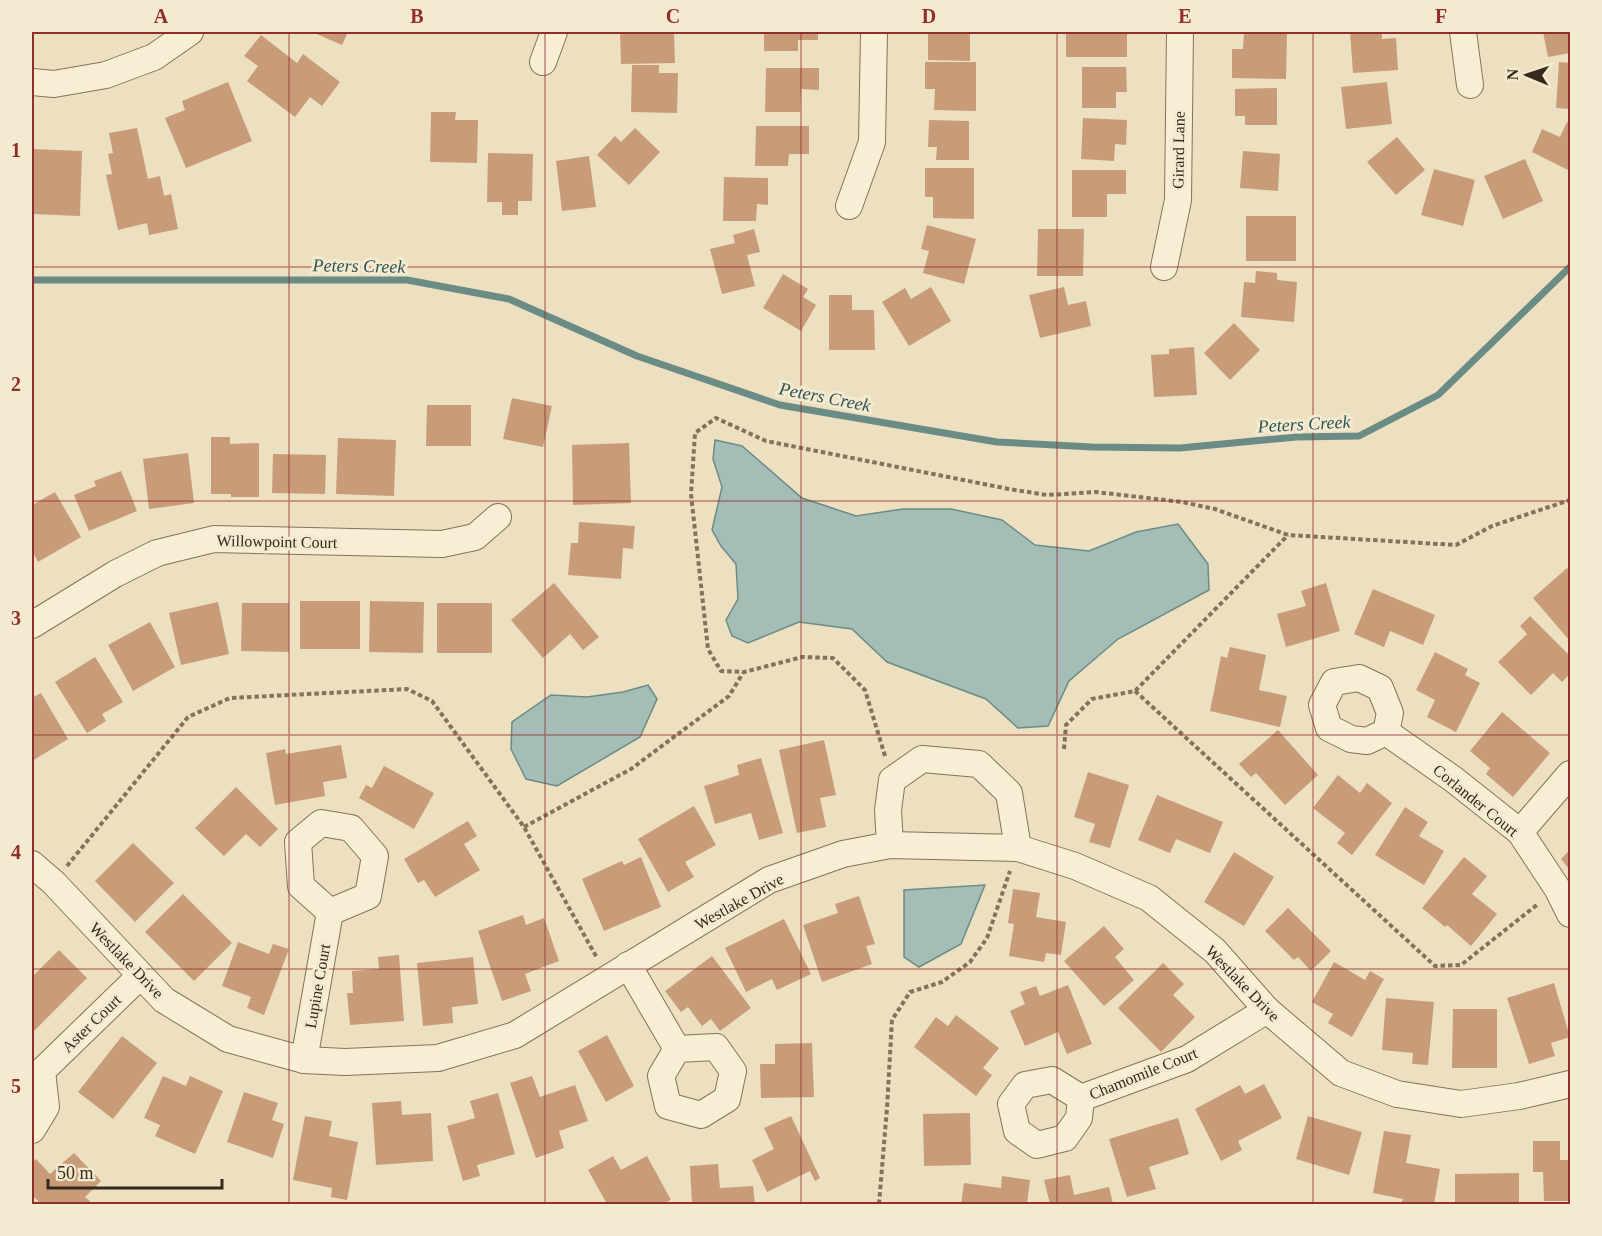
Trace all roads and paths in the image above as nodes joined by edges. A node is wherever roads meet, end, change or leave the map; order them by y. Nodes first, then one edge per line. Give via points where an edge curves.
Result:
1 (190, 32) edge
2 (554, 32) edge
3 (874, 32) edge
4 (1180, 32) edge
5 (1463, 32) edge
6 (543, 62) dead end
7 (32, 82) edge
8 (1470, 85) dead end
9 (849, 206) dead end
10 (1164, 267) dead end
11 (1570, 500) edge
12 (498, 518) dead end
13 (1288, 535) junction
14 (32, 625) edge
15 (744, 672) junction
16 (1135, 691) junction
17 (1386, 732) dead end
18 (1064, 749) dead end
19 (1570, 774) edge
20 (892, 780) junction
21 (524, 827) junction
22 (1520, 832) junction
23 (890, 845) junction
24 (1018, 848) junction
25 (32, 864) edge
26 (54, 883) junction
27 (1557, 888) junction
28 (330, 912) dead end
29 (1570, 914) edge
30 (618, 971) junction
31 (140, 976) junction
32 (1267, 1010) junction
33 (677, 1049) dead end
34 (304, 1060) junction
35 (37, 1069) edge
36 (1570, 1084) edge
37 (1082, 1098) dead end
38 (32, 1130) edge
39 (879, 1204) edge

1 - 7 street via 154,57 106,75 54,84
2 - 6 street
3 - 9 street via 872,142
4 - 10 street, Girard Lane via 1178,200
5 - 8 street
11 - 13 path via 1492,526 1456,545
12 - 14 street, Willowpoint Court via 475,537 442,544 214,539 158,553 115,574
13 - 15 path via 1215,508 1182,502 1096,492 1047,495 766,441 716,418 695,433 691,494 708,649 722,671
13 - 16 path
15 - 20 path via 802,657 833,658 865,690
15 - 21 path via 729,696 631,769
16 - 18 path via 1092,699 1066,725
16 - 27 path via 1435,966 1461,965
17 - 22 street, Corlander Court
19 - 22 street
20 - 23 street via 888,810
20 - 24 street via 922,759 979,764 1009,793
21 - 26 path via 432,701 407,689 230,698 188,717
21 - 30 path
22 - 27 street, Corlander Court
23 - 24 street, Westlake Drive
23 - 30 street, Westlake Drive via 843,854 769,880
24 - 32 street, Westlake Drive via 1075,866 1149,898 1215,951
24 - 39 path via 987,938 970,962 942,982 910,992 892,1020
25 - 26 street, Westlake Drive
26 - 31 street, Westlake Drive
27 - 29 street, Corlander Court
28 - 34 street, Lupine Court
30 - 33 street
30 - 34 street, Westlake Drive via 515,1035 438,1058
31 - 34 street, Westlake Drive via 164,1000 228,1039
31 - 35 street, Aster Court
32 - 36 street, Westlake Drive via 1341,1073 1397,1094 1461,1104
32 - 37 street, Chamomile Court via 1187,1059
35 - 38 street, Aster Court via 46,1107

